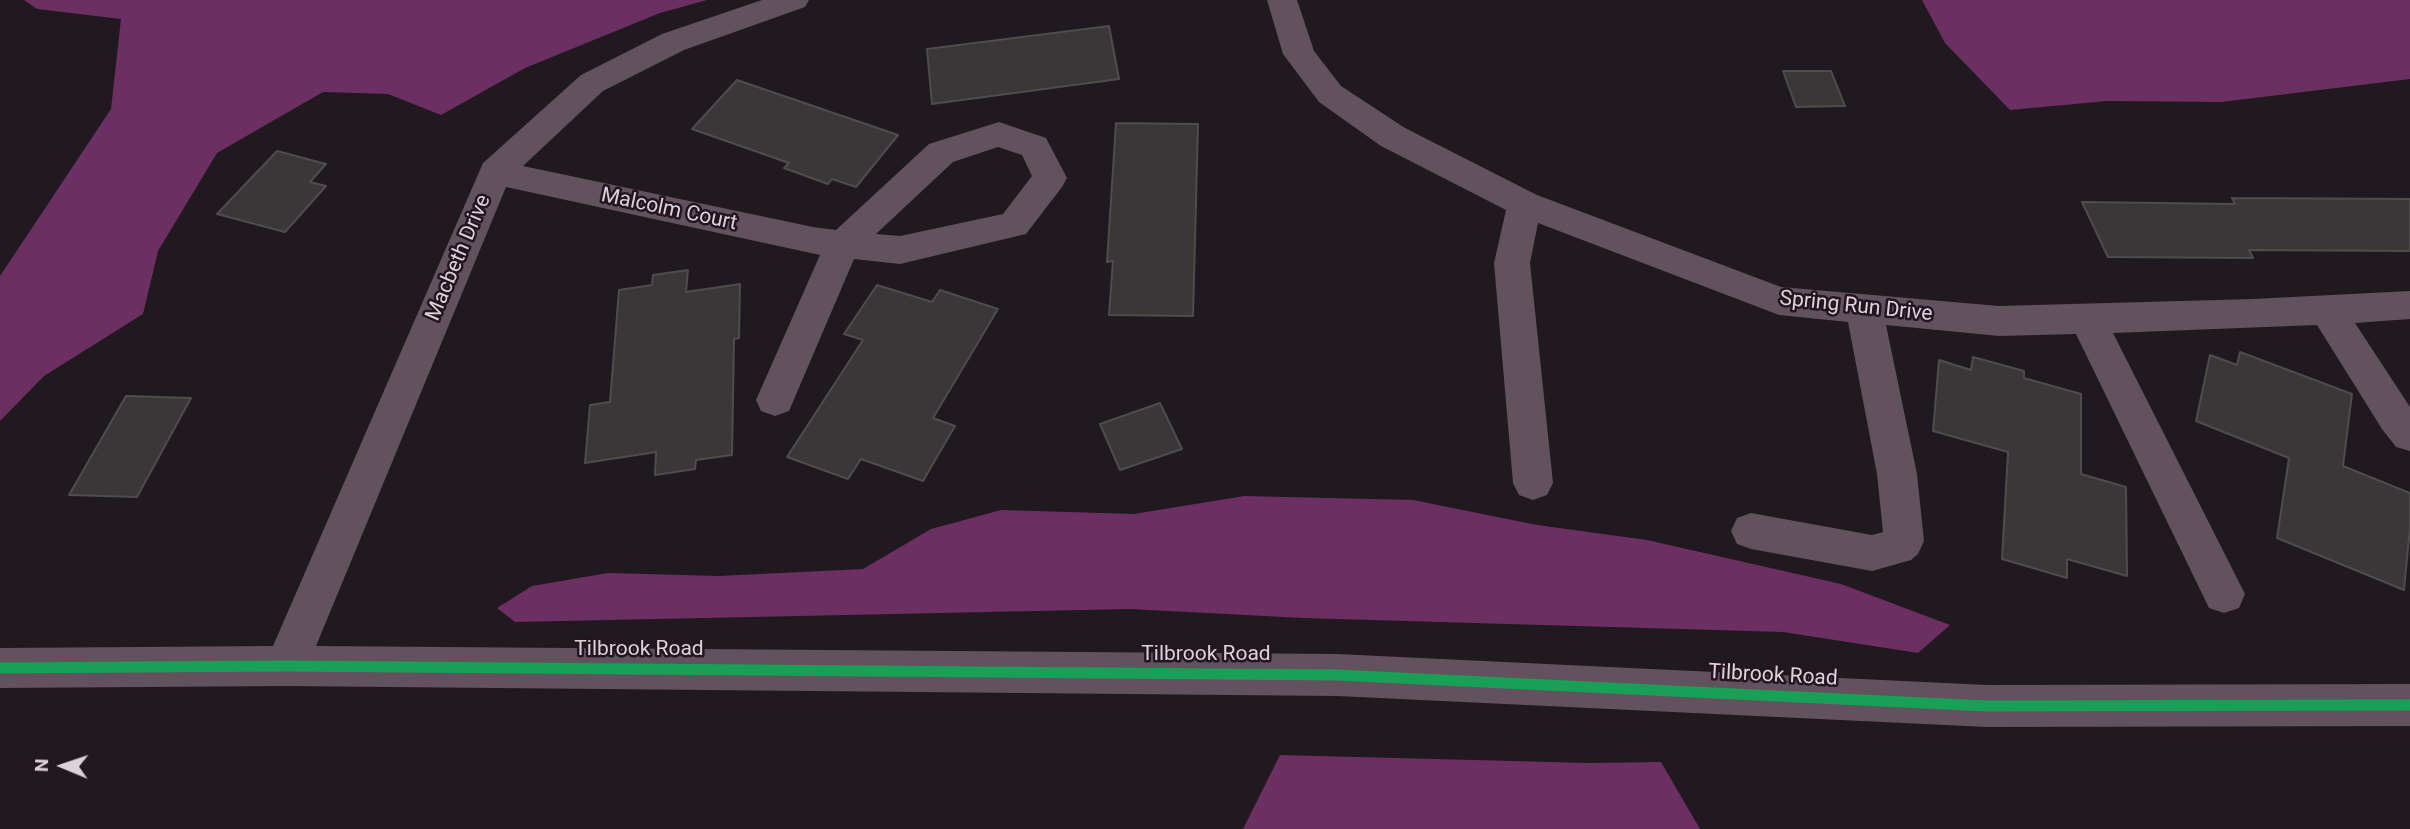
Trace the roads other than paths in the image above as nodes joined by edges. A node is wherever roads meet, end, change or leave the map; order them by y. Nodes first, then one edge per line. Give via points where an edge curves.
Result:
1 (794, 0) edge
2 (1282, 0) edge
3 (495, 172) junction
4 (1525, 204) junction
5 (844, 244) junction
6 (2410, 305) edge
7 (1864, 309) junction
8 (2327, 310) junction
9 (2087, 318) junction
10 (775, 400) dead end
11 (2410, 435) edge
12 (1533, 483) dead end
13 (1751, 531) dead end
14 (2224, 594) dead end
15 (286, 666) junction
16 (0, 668) edge
17 (2410, 705) edge

1 - 3 street, Macbeth Drive via 673,42 592,83
2 - 4 street, Spring Run Drive via 1299,54 1330,94 1393,138
3 - 5 street, Malcolm Court
3 - 15 street, Macbeth Drive
4 - 7 street, Spring Run Drive via 1779,301
4 - 12 street via 1512,263
5 - 5 street, Malcolm Court via 900,250 1014,225 1050,178 1034,147 999,134 976,141 941,153
5 - 10 street
6 - 8 street, Spring Run Drive
7 - 9 street, Spring Run Drive via 1999,321
7 - 13 street via 1898,474 1904,541 1898,547 1872,553
8 - 9 street, Spring Run Drive
8 - 11 street
9 - 14 street
15 - 16 street, Tilbrook Road
15 - 17 street, Tilbrook Road via 1337,675 1987,706

